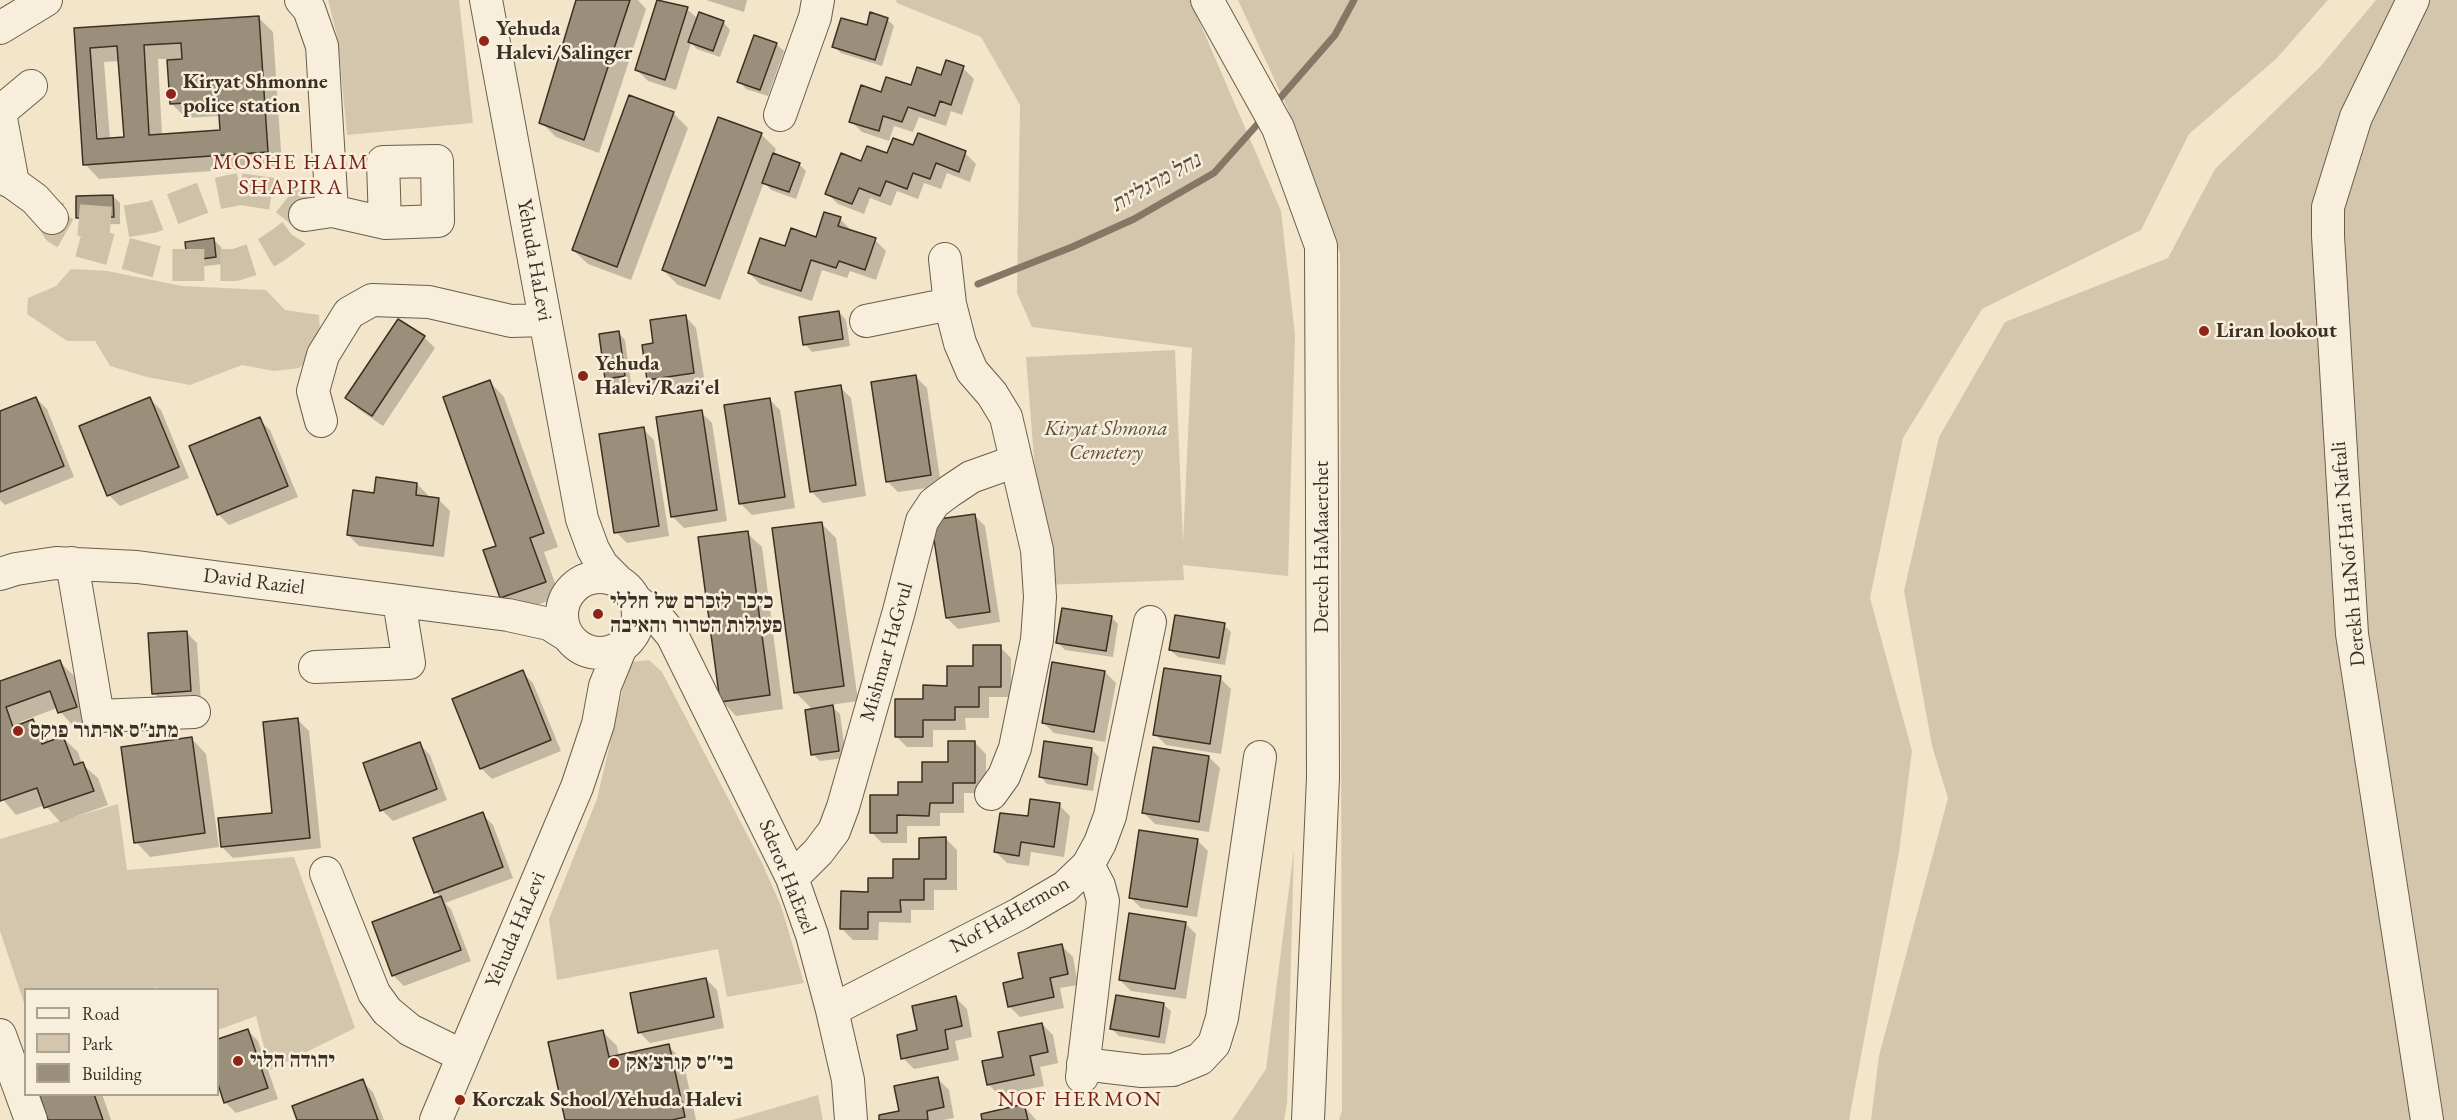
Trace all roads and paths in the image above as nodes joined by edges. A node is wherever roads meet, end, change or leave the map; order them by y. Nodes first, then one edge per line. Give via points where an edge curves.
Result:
1 (6, 0) edge
2 (46, 0) edge
3 (301, 0) edge
4 (486, 0) edge
5 (818, 0) edge
6 (1207, 0) edge
7 (2413, 0) edge
8 (0, 3) edge
9 (0, 28) edge
10 (31, 86) dead end
11 (0, 112) edge
12 (780, 115) dead end
13 (7, 180) edge
14 (52, 218) dead end
15 (385, 223) dead end
16 (945, 259) dead end
17 (950, 304) junction
18 (545, 320) junction
19 (866, 321) dead end
20 (321, 421) dead end
21 (1016, 461) junction
22 (582, 519) junction
23 (72, 563) junction
24 (0, 574) edge
25 (627, 591) junction
26 (570, 593) junction
27 (399, 601) junction
28 (508, 615) junction
29 (1150, 622) dead end
30 (571, 639) junction
31 (625, 643) junction
32 (679, 649) junction
33 (315, 667) dead end
34 (194, 711) dead end
35 (593, 739) junction
36 (1260, 758) dead end
37 (991, 794) dead end
38 (1088, 865) junction
39 (326, 873) dead end
40 (792, 878) junction
41 (832, 1010) junction
42 (10, 1044) edge
43 (463, 1056) junction
44 (27, 1119) edge
45 (436, 1120) edge
46 (851, 1120) edge
47 (1308, 1120) edge
48 (2427, 1120) edge

1 - 8 street
2 - 9 street
3 - 15 street via 309,9 322,46 318,213
4 - 18 street, Yehuda HaLevi
5 - 12 street
6 - 47 street, Derech HaMaaerchet via 1278,128 1321,246 1323,778
7 - 48 street, Derekh HaNof Hari Naftali via 2356,117 2328,207 2328,236 2352,634
10 - 11 street
11 - 13 street
13 - 14 street via 35,199
16 - 17 street
17 - 19 street
17 - 21 street via 972,371 1006,417
18 - 20 street via 511,321 429,302 372,300 349,313 323,355 313,392
18 - 22 street, Yehuda HaLevi
21 - 37 street via 1037,550 1037,639 1015,748 1004,776
21 - 40 street, Mishmar HaGvul via 971,477 934,504 922,521 843,807 834,831
22 - 25 street, Yehuda HaLevi via 602,566
22 - 26 street, Yehuda HaLevi via 582,550
23 - 24 street, David Raziel
23 - 27 street, David Raziel via 137,567
23 - 34 street via 98,716
25 - 26 street via 610,579 597,578 585,580
25 - 31 street via 638,615 636,627
25 - 32 street, Sderot HaEtzel via 667,627
26 - 28 street, David Raziel via 553,605
26 - 30 street via 562,619
27 - 28 street, David Raziel
27 - 33 street via 409,663
28 - 30 street, David Raziel via 549,624
29 - 38 street, Nof HaHermon via 1110,816
30 - 31 street via 584,650 596,653 609,652
30 - 35 street, Yehuda HaLevi via 587,667 593,691
31 - 32 street via 649,633 671,641
31 - 35 street, Yehuda HaLevi via 605,686
32 - 40 street, Sderot HaEtzel
35 - 43 street, Yehuda HaLevi
36 - 38 street via 1222,1018 1214,1044 1200,1059 1173,1070 1083,1071 1103,901
38 - 41 street, Nof HaHermon via 1065,887 1019,914
39 - 43 street via 374,993 387,1011 410,1030
40 - 41 street, Sderot HaEtzel
41 - 46 street, Sderot HaEtzel via 848,1080
42 - 44 street
43 - 45 street, Yehuda HaLevi

